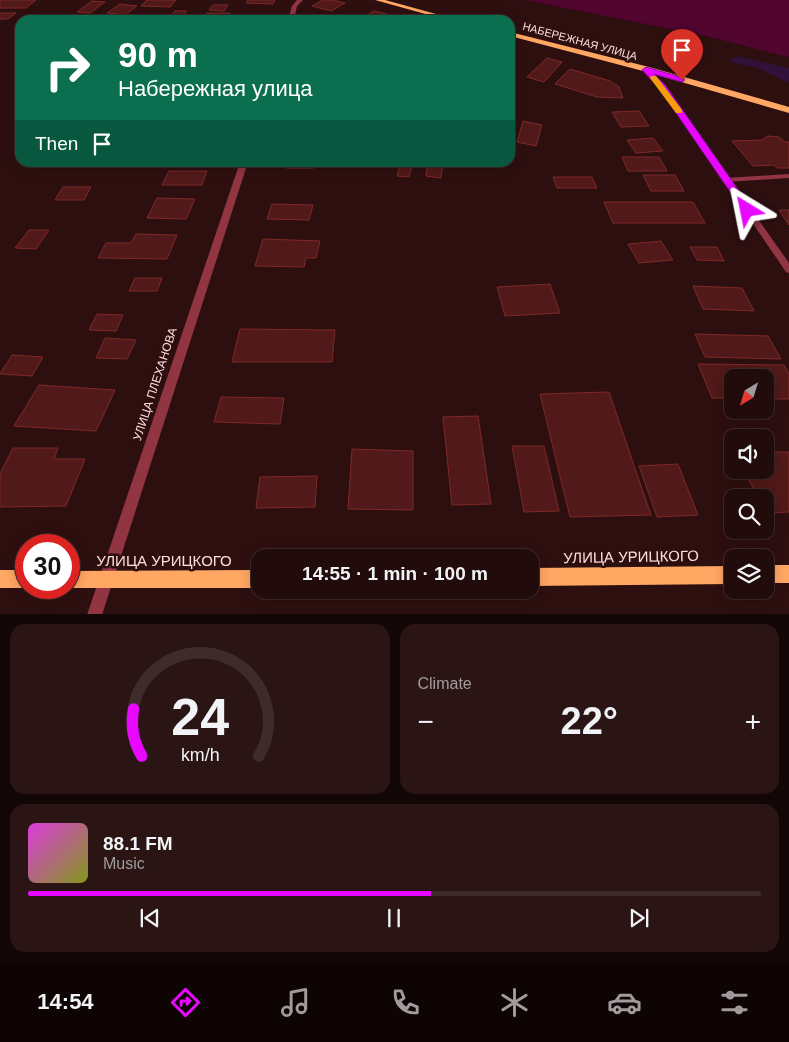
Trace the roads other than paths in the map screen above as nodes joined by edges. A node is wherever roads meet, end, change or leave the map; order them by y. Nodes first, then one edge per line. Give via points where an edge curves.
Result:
1 (300, 0) edge
2 (378, 0) edge
3 (292, 15) edge
4 (436, 15) edge
5 (515, 35) edge
6 (646, 70) junction
7 (789, 110) edge
8 (242, 167) edge
9 (789, 176) edge
10 (726, 180) junction
11 (789, 270) edge
12 (774, 574) edge
13 (789, 574) edge
14 (724, 575) edge
15 (539, 577) edge
16 (0, 579) edge
17 (15, 579) edge
18 (251, 579) edge
19 (80, 580) edge
20 (105, 580) junction
21 (94, 614) edge

1 - 3 street
2 - 4 main road
5 - 6 main road, НАБЕРЕЖНАЯ УЛИЦА
6 - 7 main road, НАБЕРЕЖНАЯ УЛИЦА
6 - 10 street via 662,87
8 - 20 street, УЛИЦА ПЛЕХАНОВА
9 - 10 street
10 - 11 street
12 - 13 main road
14 - 15 main road, УЛИЦА УРИЦКОГО
16 - 17 main road
18 - 20 main road, УЛИЦА УРИЦКОГО
19 - 20 main road, УЛИЦА УРИЦКОГО
20 - 21 street, УЛИЦА ПЛЕХАНОВА

